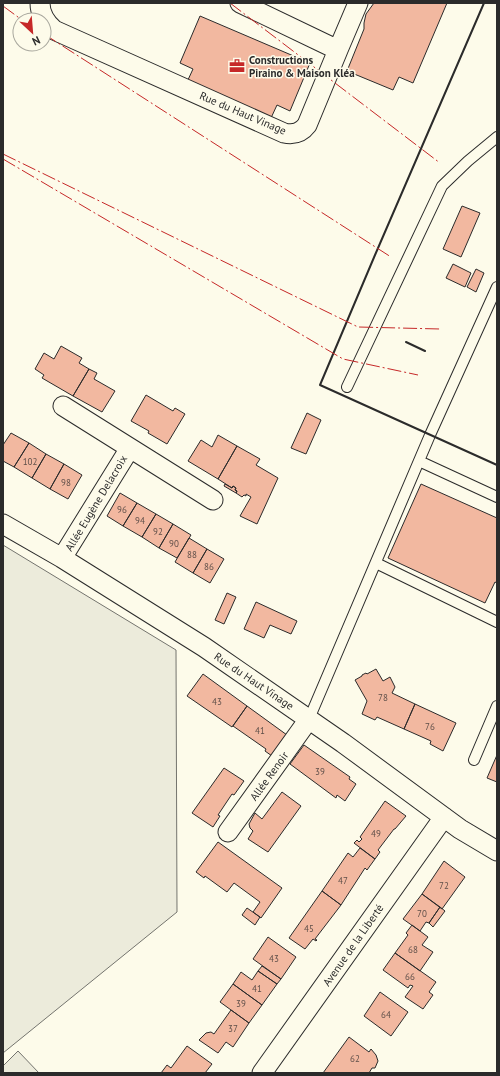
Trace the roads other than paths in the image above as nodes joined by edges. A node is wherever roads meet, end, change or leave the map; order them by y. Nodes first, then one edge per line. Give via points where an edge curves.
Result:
1 (40, 3) edge
2 (240, 3) edge
3 (358, 3) edge
4 (338, 50) junction
5 (497, 137) edge
6 (497, 286) edge
7 (347, 387) dead end
8 (63, 406) dead end
9 (130, 448) junction
10 (419, 461) junction
11 (497, 497) edge
12 (213, 500) dead end
13 (3, 524) edge
14 (62, 558) junction
15 (376, 563) junction
16 (497, 621) edge
17 (497, 706) edge
18 (309, 719) junction
19 (474, 760) dead end
20 (444, 817) junction
21 (228, 832) dead end
22 (496, 848) edge
23 (262, 1073) edge

1 - 4 street, Rue du Haut Vinage via 44,18 54,30 284,133 297,133 307,125
2 - 4 street
3 - 4 street, Rue du Haut Vinage
5 - 7 lane via 442,186
6 - 10 lane
8 - 9 street, Allée Eugène Delacroix
9 - 12 street, Allée Eugène Delacroix
9 - 14 street, Allée Eugène Delacroix
10 - 11 lane
10 - 15 lane
13 - 14 street, Rue du Haut Vinage
14 - 18 street, Rue du Haut Vinage via 192,639
15 - 16 lane
15 - 18 lane
17 - 19 lane
18 - 20 street, Rue du Haut Vinage
18 - 21 street, Allée Renoir
20 - 22 street, Rue du Haut Vinage
20 - 23 street, Avenue de la Liberté

